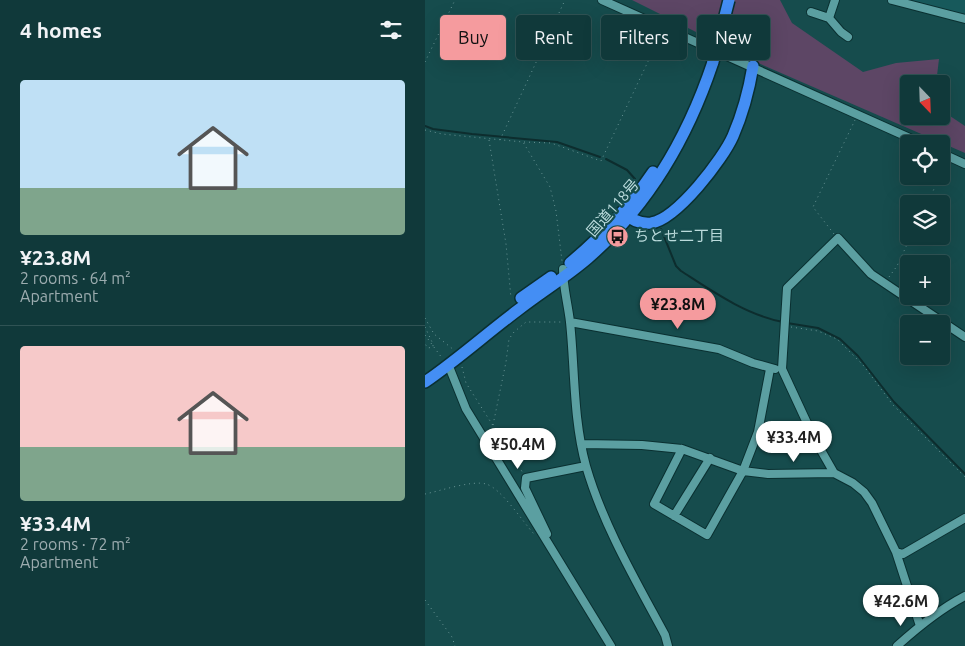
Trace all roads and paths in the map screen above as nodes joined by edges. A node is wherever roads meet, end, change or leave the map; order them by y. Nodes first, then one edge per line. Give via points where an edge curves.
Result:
1 (455, 0) edge
2 (565, 0) edge
3 (602, 0) edge
4 (721, 0) edge
5 (729, 0) edge
6 (835, 0) edge
7 (892, 0) edge
8 (811, 12) dead end
9 (636, 15) edge
10 (829, 18) junction
11 (965, 19) edge
12 (687, 37) edge
13 (848, 37) dead end
14 (648, 60) edge
15 (710, 61) junction
16 (425, 62) edge
17 (753, 66) junction
18 (858, 113) junction
19 (425, 130) edge
20 (904, 135) edge
21 (489, 139) junction
22 (500, 140) junction
23 (523, 142) junction
24 (950, 157) edge
25 (965, 164) edge
26 (625, 214) junction
27 (838, 238) junction
28 (907, 245) edge
29 (563, 274) junction
30 (884, 283) junction
31 (511, 298) dead end
32 (425, 318) edge
33 (524, 320) dead end
34 (526, 322) junction
35 (570, 322) junction
36 (783, 324) junction
37 (425, 327) edge
38 (425, 335) edge
39 (965, 337) edge
40 (425, 344) edge
41 (433, 347) junction
42 (459, 359) junction
43 (447, 369) junction
44 (770, 369) junction
45 (782, 369) junction
46 (425, 382) edge
47 (493, 425) junction
48 (582, 444) junction
49 (682, 449) junction
50 (710, 458) junction
51 (586, 466) junction
52 (743, 470) junction
53 (834, 474) junction
54 (965, 476) edge
55 (526, 478) junction
56 (425, 494) edge
57 (674, 516) junction
58 (965, 518) edge
59 (544, 541) junction
60 (896, 552) junction
61 (965, 596) edge
62 (425, 600) edge
63 (920, 626) junction
64 (455, 646) edge
65 (611, 646) edge
66 (668, 646) edge
67 (897, 646) edge

1 - 16 path
2 - 22 path
3 - 9 street
4 - 15 highway, 国道118号
5 - 15 highway, 国道118号, bridge
6 - 10 street
7 - 11 street
8 - 10 street
10 - 13 street
12 - 17 street
14 - 23 path via 601,161 551,144
15 - 26 highway, 国道118号 via 701,97 675,150 642,200
17 - 18 street
17 - 26 highway via 739,120 725,153 715,166 682,203 651,223 633,220
18 - 20 street
18 - 27 path via 813,207
19 - 21 path
21 - 22 path
21 - 31 path
22 - 23 path
23 - 29 path via 550,188 557,211
24 - 25 street
26 - 29 highway, 国道118号
27 - 30 street via 871,274
27 - 36 street via 787,288
28 - 30 path
29 - 35 street
29 - 42 highway, 国道118号 via 501,313
30 - 39 street
32 - 42 path via 435,334 452,347
33 - 34 path
34 - 35 path
34 - 47 path via 509,339
35 - 44 street via 719,349
35 - 48 street
36 - 45 street
36 - 54 path via 819,331 837,339 863,365 893,405
37 - 41 path
38 - 41 path
40 - 41 path
41 - 43 path
42 - 43 highway, 国道118号
42 - 47 path via 466,382
43 - 46 highway, 国道118号
43 - 59 street via 466,409
44 - 45 street
44 - 52 street via 758,432
45 - 53 street
47 - 55 path
48 - 49 street
48 - 51 street
49 - 50 street
49 - 57 street via 654,504
50 - 52 street
50 - 57 street
51 - 55 street
51 - 66 street via 614,535
52 - 53 street via 768,474
52 - 57 street via 707,535
53 - 60 street via 864,492
55 - 59 street via 525,488 547,536
56 - 59 path via 485,484
58 - 60 street via 908,552
59 - 65 street
60 - 63 street
61 - 63 street
62 - 64 path
63 - 67 street

